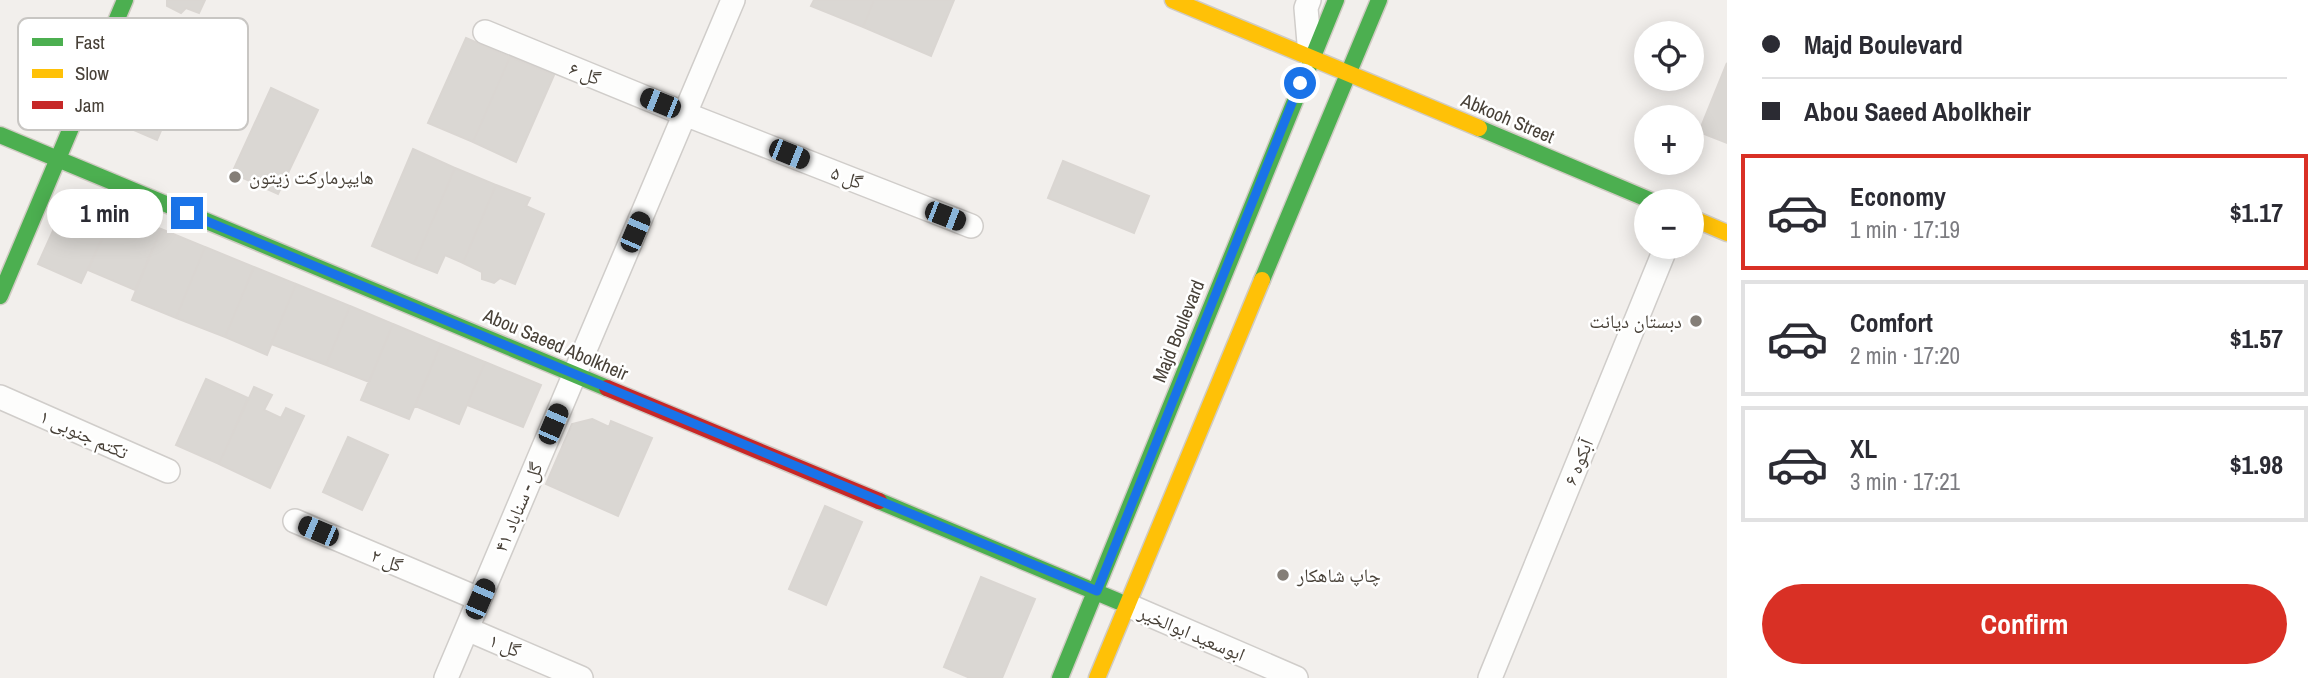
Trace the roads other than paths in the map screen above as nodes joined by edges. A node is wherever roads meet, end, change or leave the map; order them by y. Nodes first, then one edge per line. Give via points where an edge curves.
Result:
1 (125, 0) edge
2 (733, 0) edge
3 (1173, 0) edge
4 (1309, 0) edge
5 (1379, 0) edge
6 (1343, 7) edge
7 (1371, 17) junction
8 (117, 18) edge
9 (485, 32) dead end
10 (1310, 58) junction
11 (1347, 73) junction
12 (685, 114) junction
13 (70, 130) edge
14 (0, 135) edge
15 (58, 159) junction
16 (1634, 193) edge
17 (1704, 223) edge
18 (971, 226) dead end
19 (1727, 233) edge
20 (1661, 259) edge
21 (0, 296) edge
22 (574, 374) junction
23 (0, 397) edge
24 (168, 471) dead end
25 (295, 521) dead end
26 (1097, 591) junction
27 (480, 599) junction
28 (1127, 605) junction
29 (467, 629) junction
30 (446, 678) edge
31 (581, 678) edge
32 (1060, 678) edge
33 (1097, 678) edge
34 (1296, 678) edge
35 (1490, 678) edge

1 - 8 main road
2 - 12 street, گل - سناباد ۴۱
3 - 10 main road
4 - 10 street
5 - 7 main road
6 - 7 main road
6 - 10 main road, Majd Boulevard
7 - 11 main road
9 - 12 street, گل ۶
10 - 11 main road
10 - 26 main road, Majd Boulevard
11 - 16 main road, Abkooh Street
11 - 28 main road
12 - 18 street, گل ۵
12 - 22 street, گل - سناباد ۴۱
13 - 15 main road
14 - 15 main road, Abou Saeed Abolkheir
15 - 21 main road
15 - 22 main road, Abou Saeed Abolkheir
17 - 19 main road
20 - 35 street, آبکوه ۶
22 - 26 main road, Abou Saeed Abolkheir
22 - 27 street, گل - سناباد ۴۱
23 - 24 street, تکتم جنوبی ۱
25 - 27 street, گل ۲
26 - 28 main road, Abou Saeed Abolkheir
26 - 32 main road, Majd Boulevard
27 - 29 street, گل - سناباد ۴۱
28 - 33 main road
28 - 34 street, ابوسعید ابوالخیر
29 - 30 street, گل - سناباد ۴۱
29 - 31 street, گل ۱

